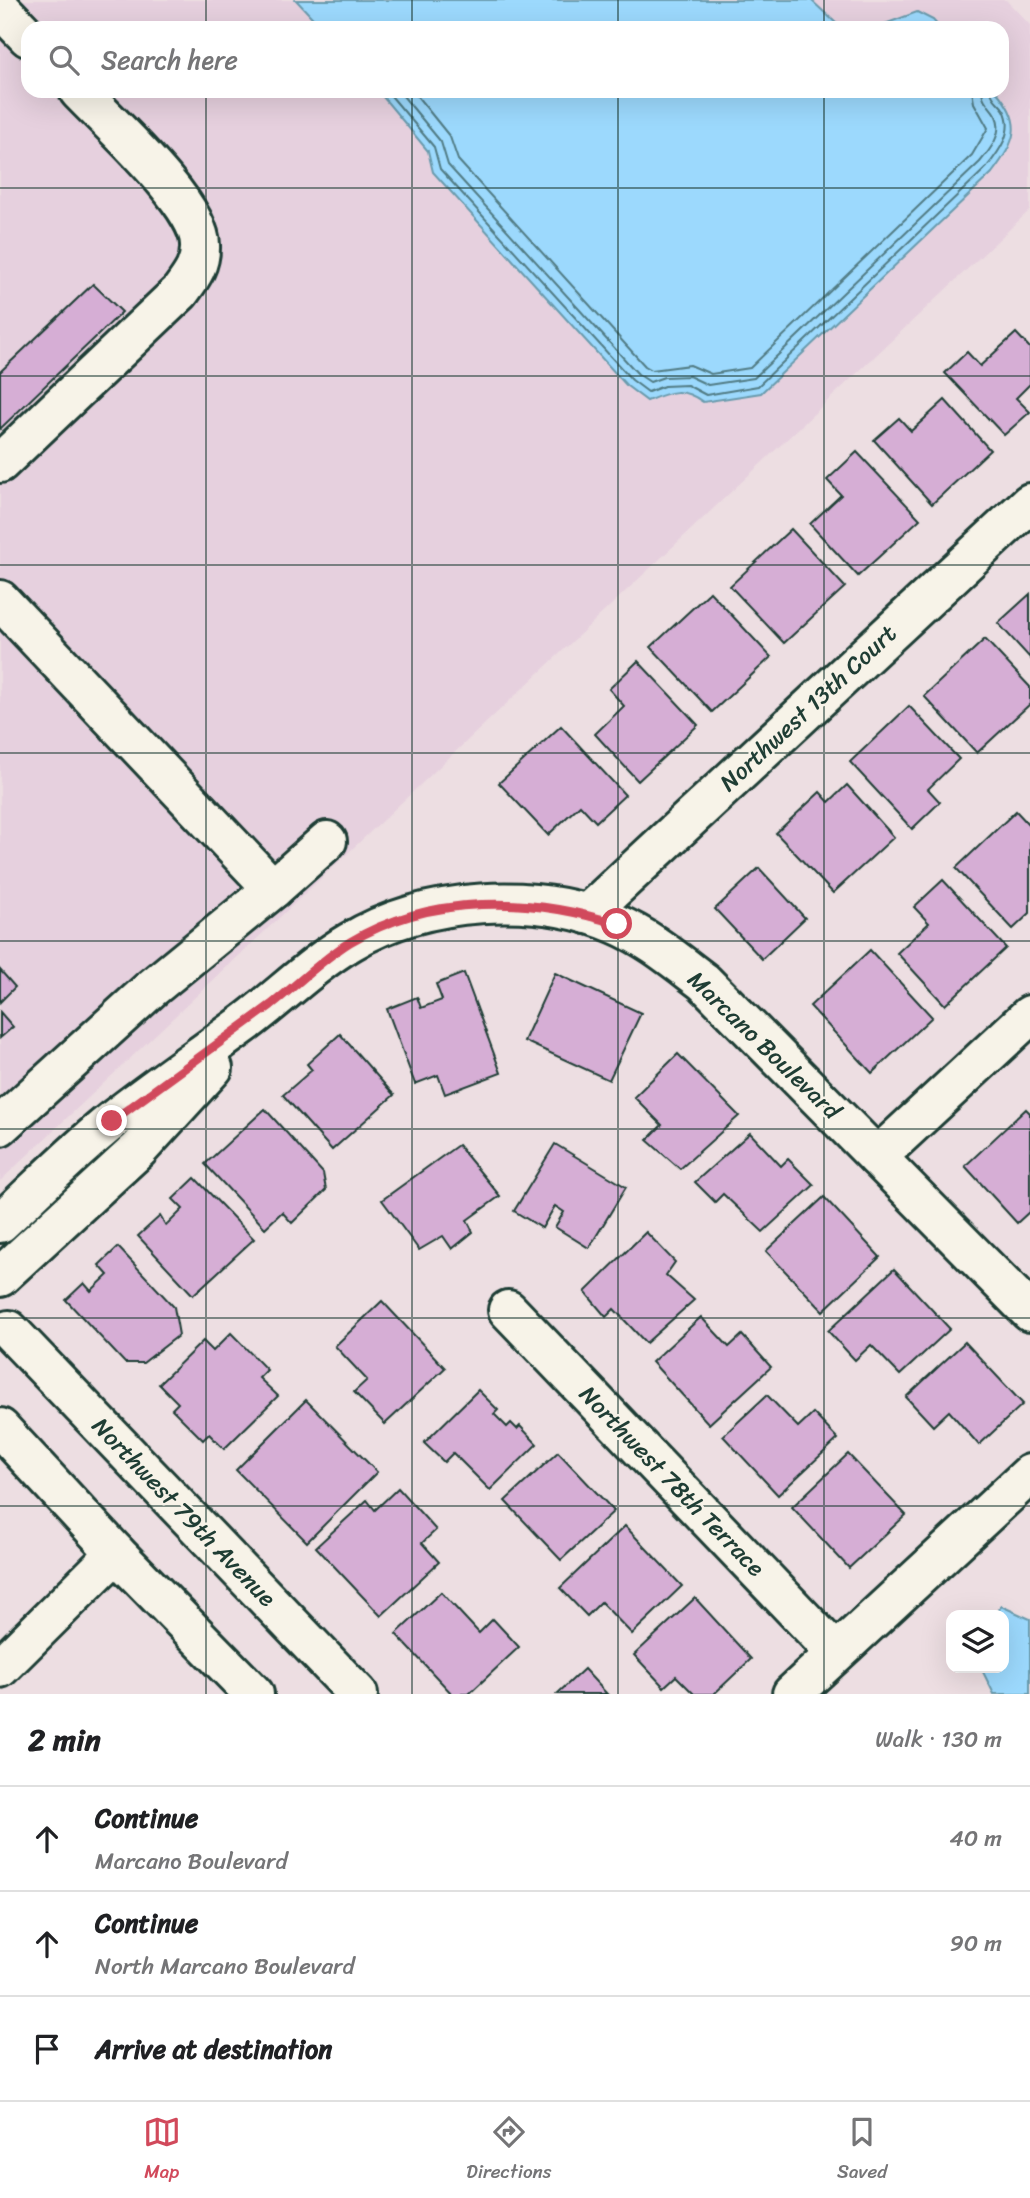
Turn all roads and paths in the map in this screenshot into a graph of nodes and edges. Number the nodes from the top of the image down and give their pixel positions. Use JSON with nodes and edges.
{"nodes":[{"id":1,"x":0,"y":8,"type":"edge"},
{"id":2,"x":21,"y":30,"type":"edge"},
{"id":3,"x":86,"y":98,"type":"edge"},
{"id":4,"x":0,"y":463,"type":"edge"},
{"id":5,"x":1030,"y":503,"type":"edge"},
{"id":6,"x":0,"y":600,"type":"edge"},
{"id":7,"x":327,"y":841,"type":"dead end"},
{"id":8,"x":272,"y":889,"type":"junction"},
{"id":9,"x":587,"y":914,"type":"junction"},
{"id":10,"x":274,"y":1002,"type":"junction"},
{"id":11,"x":1030,"y":1015,"type":"edge"},
{"id":12,"x":0,"y":1126,"type":"edge"},
{"id":13,"x":877,"y":1157,"type":"junction"},
{"id":14,"x":0,"y":1223,"type":"edge"},
{"id":15,"x":0,"y":1277,"type":"edge"},
{"id":16,"x":508,"y":1310,"type":"dead end"},
{"id":17,"x":1030,"y":1312,"type":"edge"},
{"id":18,"x":9,"y":1330,"type":"dead end"},
{"id":19,"x":0,"y":1428,"type":"edge"},
{"id":20,"x":1030,"y":1474,"type":"edge"},
{"id":21,"x":116,"y":1553,"type":"junction"},
{"id":22,"x":835,"y":1652,"type":"junction"},
{"id":23,"x":0,"y":1668,"type":"edge"},
{"id":24,"x":254,"y":1694,"type":"edge"},
{"id":25,"x":358,"y":1694,"type":"edge"},
{"id":26,"x":792,"y":1694,"type":"edge"}],
"edges":[{"from":1,"to":2,"type":"street"},
{"from":3,"to":4,"type":"street"},
{"from":5,"to":9,"type":"street","name":"Northwest 13th Court"},
{"from":6,"to":8,"type":"street"},
{"from":7,"to":8,"type":"street"},
{"from":8,"to":12,"type":"street"},
{"from":9,"to":10,"type":"street","name":"Marcano Boulevard"},
{"from":9,"to":13,"type":"street","name":"Marcano Boulevard"},
{"from":10,"to":14,"type":"street"},
{"from":10,"to":15,"type":"street"},
{"from":11,"to":13,"type":"street"},
{"from":13,"to":17,"type":"street","name":"Marcano Boulevard"},
{"from":16,"to":22,"type":"street","name":"Northwest 78th Terrace"},
{"from":18,"to":25,"type":"street","name":"Northwest 79th Avenue"},
{"from":19,"to":21,"type":"street"},
{"from":20,"to":22,"type":"street"},
{"from":21,"to":23,"type":"street"},
{"from":21,"to":24,"type":"street"},
{"from":22,"to":26,"type":"street"}]}
